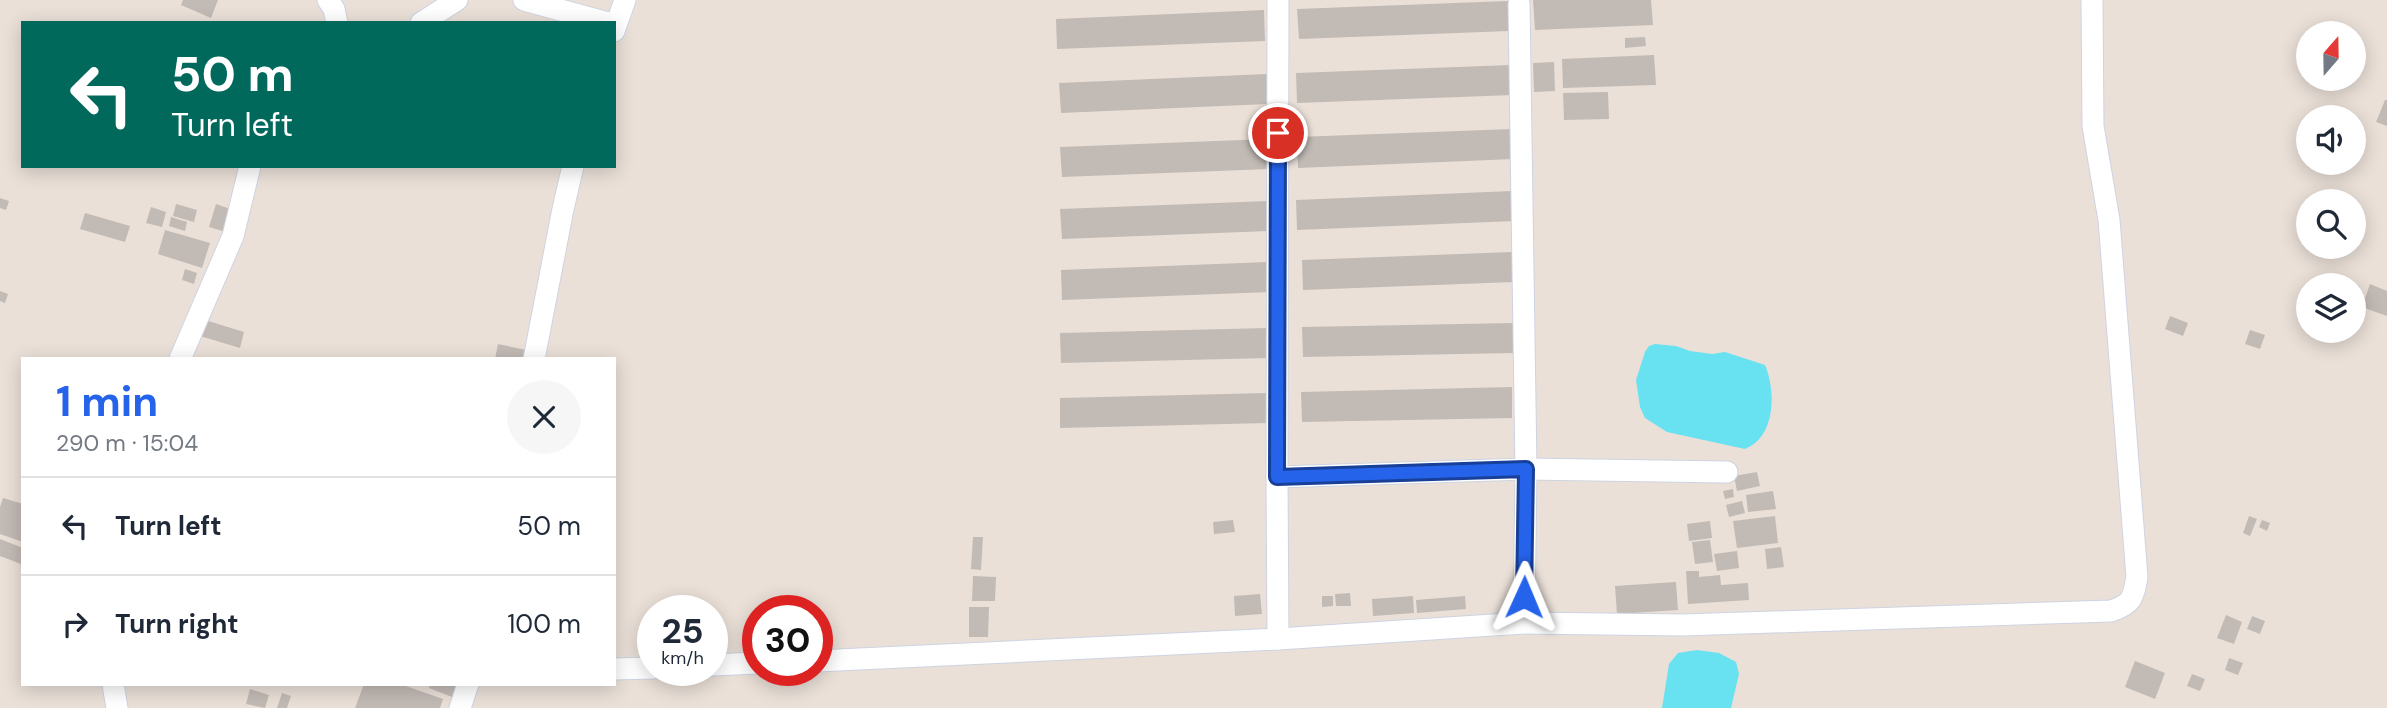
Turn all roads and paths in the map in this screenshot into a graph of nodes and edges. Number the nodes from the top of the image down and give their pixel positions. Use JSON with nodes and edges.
{"nodes":[{"id":1,"x":328,"y":0,"type":"edge"},
{"id":2,"x":457,"y":0,"type":"edge"},
{"id":3,"x":524,"y":0,"type":"edge"},
{"id":4,"x":625,"y":0,"type":"edge"},
{"id":5,"x":1278,"y":0,"type":"edge"},
{"id":6,"x":2092,"y":0,"type":"edge"},
{"id":7,"x":1519,"y":4,"type":"dead end"},
{"id":8,"x":337,"y":21,"type":"edge"},
{"id":9,"x":424,"y":21,"type":"edge"},
{"id":10,"x":596,"y":21,"type":"edge"},
{"id":11,"x":615,"y":21,"type":"edge"},
{"id":12,"x":250,"y":168,"type":"edge"},
{"id":13,"x":573,"y":168,"type":"edge"},
{"id":14,"x":181,"y":357,"type":"edge"},
{"id":15,"x":534,"y":357,"type":"edge"},
{"id":16,"x":1526,"y":469,"type":"junction"},
{"id":17,"x":1727,"y":472,"type":"dead end"},
{"id":18,"x":1277,"y":477,"type":"junction"},
{"id":19,"x":1524,"y":623,"type":"junction"},
{"id":20,"x":1279,"y":639,"type":"junction"},
{"id":21,"x":833,"y":660,"type":"edge"},
{"id":22,"x":637,"y":668,"type":"edge"},
{"id":23,"x":616,"y":669,"type":"edge"},
{"id":24,"x":113,"y":686,"type":"edge"},
{"id":25,"x":467,"y":686,"type":"edge"},
{"id":26,"x":117,"y":708,"type":"edge"},
{"id":27,"x":460,"y":708,"type":"edge"}],
"edges":[{"from":1,"to":8,"type":"street"},
{"from":2,"to":9,"type":"street"},
{"from":3,"to":10,"type":"street"},
{"from":4,"to":11,"type":"street"},
{"from":5,"to":18,"type":"street"},
{"from":6,"to":19,"type":"street"},
{"from":7,"to":16,"type":"street"},
{"from":12,"to":14,"type":"street"},
{"from":13,"to":15,"type":"street"},
{"from":16,"to":17,"type":"street"},
{"from":16,"to":18,"type":"street"},
{"from":16,"to":19,"type":"street"},
{"from":18,"to":20,"type":"street"},
{"from":19,"to":20,"type":"street"},
{"from":20,"to":21,"type":"street"},
{"from":22,"to":23,"type":"street"},
{"from":24,"to":26,"type":"street"},
{"from":25,"to":27,"type":"street"}]}
